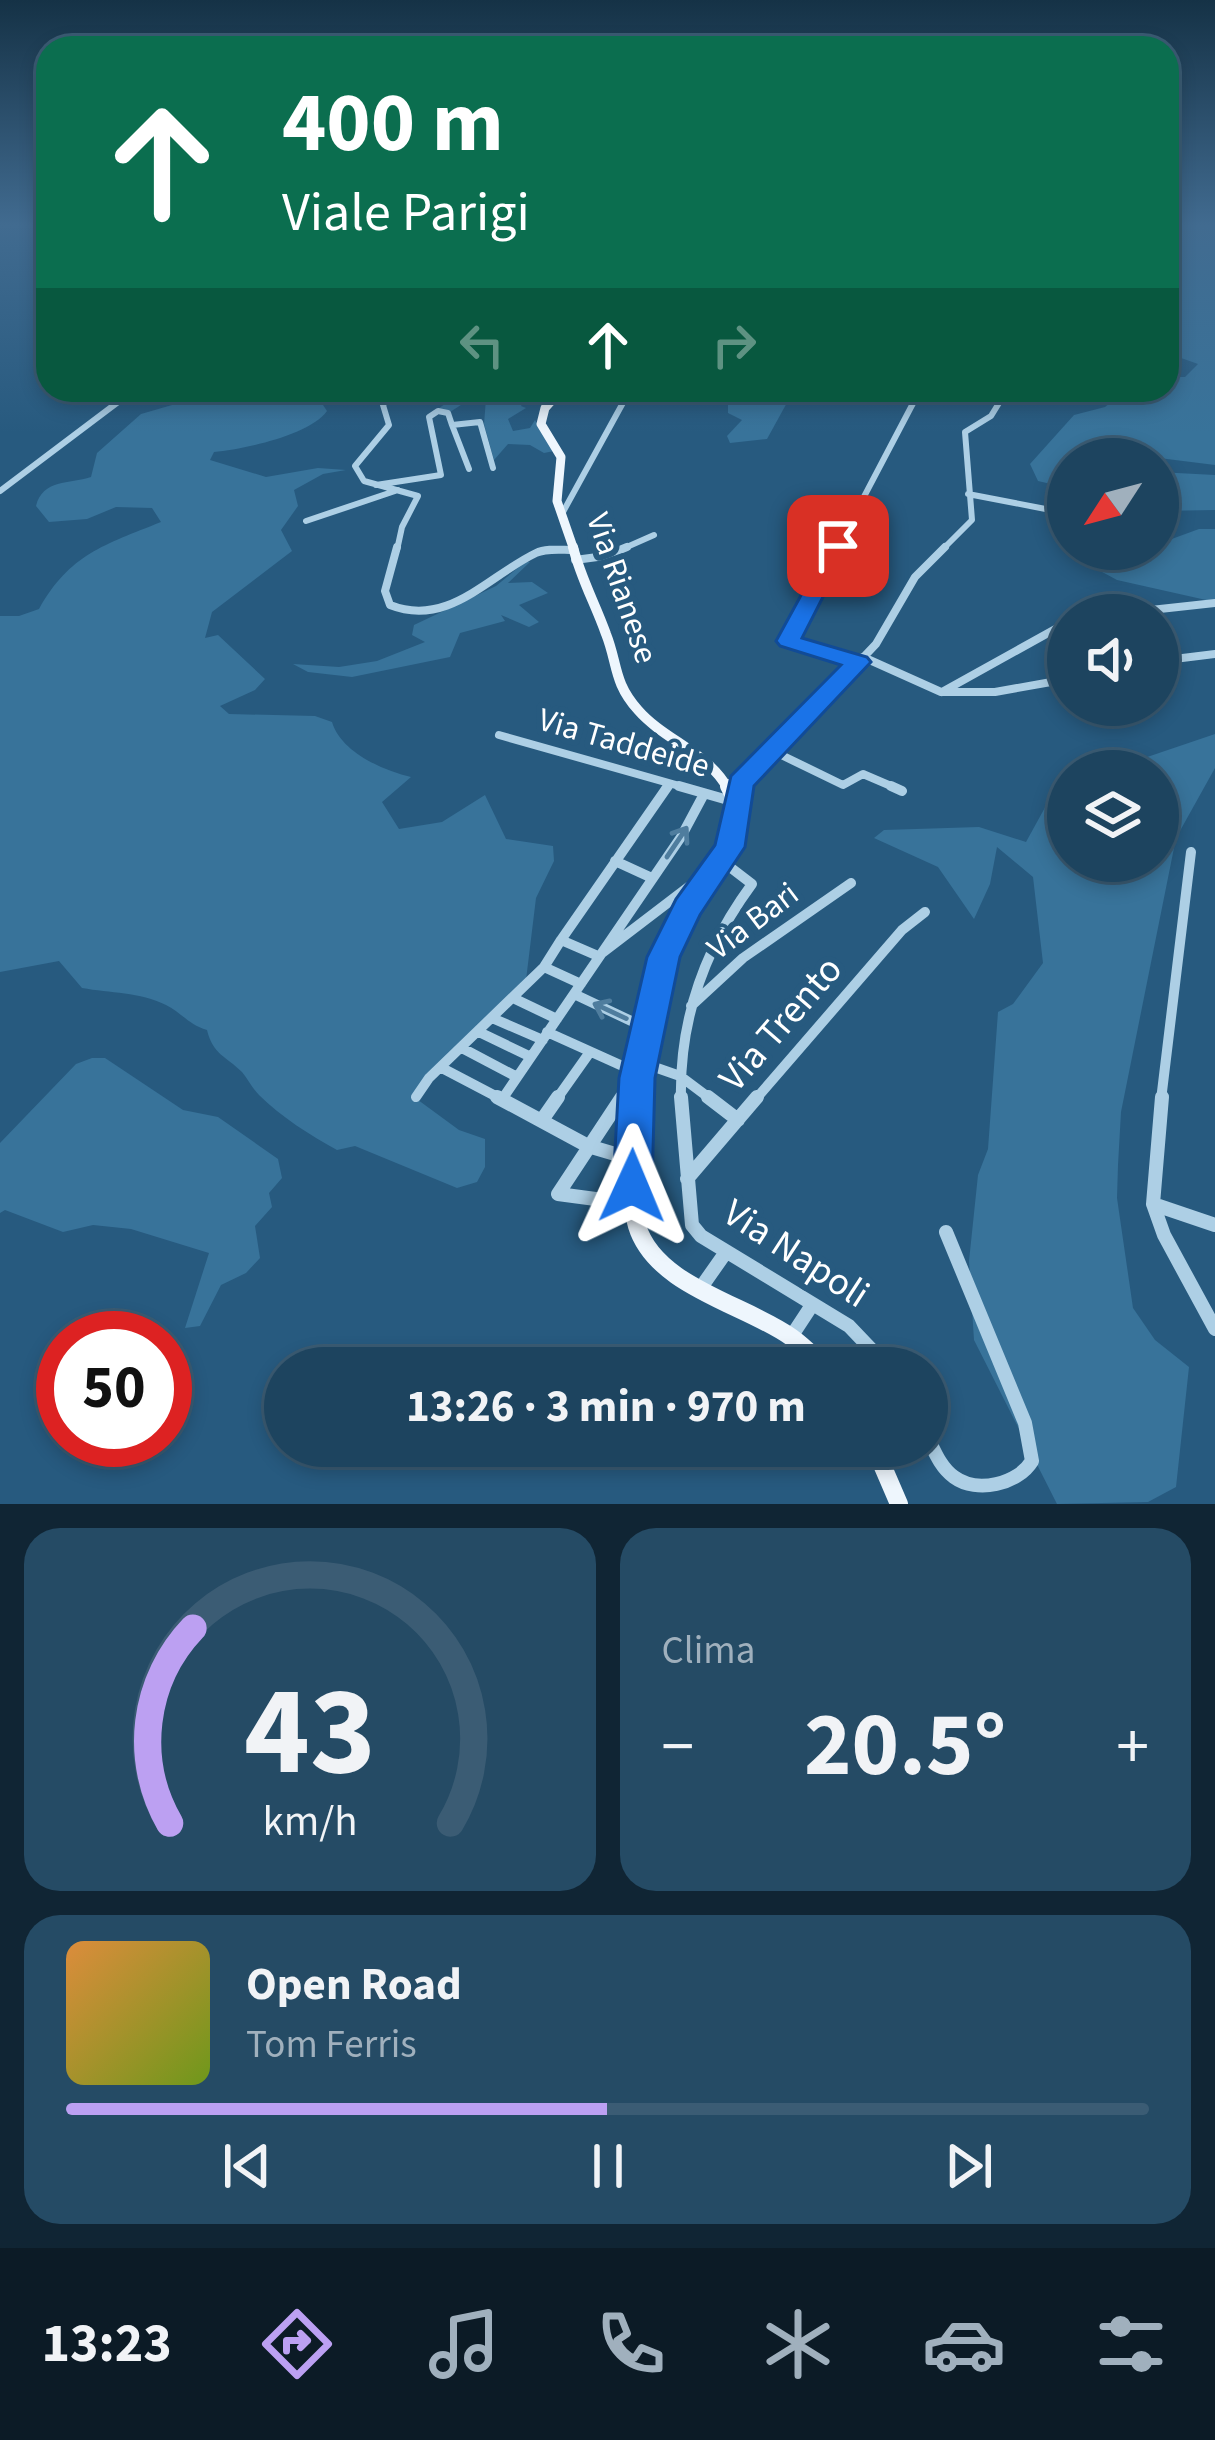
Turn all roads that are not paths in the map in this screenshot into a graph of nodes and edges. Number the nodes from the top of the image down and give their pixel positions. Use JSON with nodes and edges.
{"nodes":[{"id":1,"x":118,"y":402,"type":"edge"},
{"id":2,"x":386,"y":402,"type":"edge"},
{"id":3,"x":551,"y":402,"type":"edge"},
{"id":4,"x":621,"y":402,"type":"edge"},
{"id":5,"x":914,"y":402,"type":"edge"},
{"id":6,"x":1000,"y":402,"type":"edge"},
{"id":7,"x":452,"y":425,"type":"junction"},
{"id":8,"x":493,"y":468,"type":"dead end"},
{"id":9,"x":469,"y":469,"type":"dead end"},
{"id":10,"x":376,"y":485,"type":"junction"},
{"id":11,"x":401,"y":489,"type":"junction"},
{"id":12,"x":0,"y":491,"type":"edge"},
{"id":13,"x":968,"y":494,"type":"junction"},
{"id":14,"x":1047,"y":509,"type":"edge"},
{"id":15,"x":563,"y":512,"type":"junction"},
{"id":16,"x":306,"y":521,"type":"dead end"},
{"id":17,"x":654,"y":535,"type":"dead end"},
{"id":18,"x":574,"y":555,"type":"junction"},
{"id":19,"x":608,"y":555,"type":"junction"},
{"id":20,"x":633,"y":555,"type":"dead end"},
{"id":21,"x":1215,"y":603,"type":"edge"},
{"id":22,"x":1179,"y":607,"type":"edge"},
{"id":23,"x":1047,"y":634,"type":"edge"},
{"id":24,"x":1215,"y":654,"type":"edge"},
{"id":25,"x":1179,"y":658,"type":"edge"},
{"id":26,"x":861,"y":660,"type":"junction"},
{"id":27,"x":1047,"y":683,"type":"edge"},
{"id":28,"x":941,"y":692,"type":"junction"},
{"id":29,"x":499,"y":735,"type":"dead end"},
{"id":30,"x":771,"y":749,"type":"junction"},
{"id":31,"x":669,"y":784,"type":"junction"},
{"id":32,"x":902,"y":791,"type":"dead end"},
{"id":33,"x":704,"y":794,"type":"junction"},
{"id":34,"x":735,"y":802,"type":"junction"},
{"id":35,"x":1191,"y":853,"type":"dead end"},
{"id":36,"x":615,"y":861,"type":"junction"},
{"id":37,"x":721,"y":862,"type":"junction"},
{"id":38,"x":652,"y":878,"type":"junction"},
{"id":39,"x":851,"y":883,"type":"dead end"},
{"id":40,"x":926,"y":912,"type":"dead end"},
{"id":41,"x":561,"y":940,"type":"junction"},
{"id":42,"x":598,"y":956,"type":"junction"},
{"id":43,"x":544,"y":967,"type":"junction"},
{"id":44,"x":577,"y":989,"type":"junction"},
{"id":45,"x":513,"y":998,"type":"junction"},
{"id":46,"x":691,"y":1006,"type":"junction"},
{"id":47,"x":492,"y":1018,"type":"junction"},
{"id":48,"x":557,"y":1018,"type":"junction"},
{"id":49,"x":646,"y":1028,"type":"junction"},
{"id":50,"x":479,"y":1032,"type":"junction"},
{"id":51,"x":545,"y":1036,"type":"junction"},
{"id":52,"x":462,"y":1048,"type":"junction"},
{"id":53,"x":590,"y":1052,"type":"junction"},
{"id":54,"x":531,"y":1057,"type":"junction"},
{"id":55,"x":442,"y":1068,"type":"junction"},
{"id":56,"x":639,"y":1068,"type":"junction"},
{"id":57,"x":680,"y":1076,"type":"junction"},
{"id":58,"x":517,"y":1077,"type":"junction"},
{"id":59,"x":416,"y":1097,"type":"dead end"},
{"id":60,"x":503,"y":1098,"type":"junction"},
{"id":61,"x":542,"y":1120,"type":"junction"},
{"id":62,"x":738,"y":1120,"type":"junction"},
{"id":63,"x":588,"y":1145,"type":"junction"},
{"id":64,"x":632,"y":1159,"type":"junction"},
{"id":65,"x":687,"y":1179,"type":"junction"},
{"id":66,"x":633,"y":1204,"type":"junction"},
{"id":67,"x":1153,"y":1204,"type":"junction"},
{"id":68,"x":1215,"y":1225,"type":"edge"},
{"id":69,"x":946,"y":1232,"type":"dead end"},
{"id":70,"x":726,"y":1252,"type":"junction"},
{"id":71,"x":700,"y":1289,"type":"junction"},
{"id":72,"x":812,"y":1305,"type":"junction"},
{"id":73,"x":1215,"y":1329,"type":"edge"},
{"id":74,"x":791,"y":1337,"type":"junction"},
{"id":75,"x":802,"y":1347,"type":"edge"},
{"id":76,"x":871,"y":1347,"type":"edge"},
{"id":77,"x":883,"y":1467,"type":"edge"},
{"id":78,"x":945,"y":1467,"type":"edge"},
{"id":79,"x":899,"y":1504,"type":"edge"}],
"edges":[{"from":1,"to":12,"type":"street"},
{"from":2,"to":10,"type":"street"},
{"from":3,"to":15,"type":"main road","name":"Via Rianese"},
{"from":4,"to":15,"type":"street"},
{"from":5,"to":26,"type":"street"},
{"from":6,"to":13,"type":"street"},
{"from":7,"to":8,"type":"street"},
{"from":7,"to":9,"type":"street"},
{"from":7,"to":10,"type":"street"},
{"from":10,"to":11,"type":"street"},
{"from":11,"to":16,"type":"street"},
{"from":11,"to":18,"type":"street"},
{"from":13,"to":14,"type":"street"},
{"from":13,"to":26,"type":"street"},
{"from":15,"to":18,"type":"main road","name":"Via Rianese"},
{"from":17,"to":19,"type":"street"},
{"from":18,"to":19,"type":"street"},
{"from":18,"to":34,"type":"main road","name":"Via Rianese"},
{"from":19,"to":20,"type":"street"},
{"from":21,"to":22,"type":"street"},
{"from":23,"to":28,"type":"street"},
{"from":24,"to":25,"type":"street"},
{"from":26,"to":28,"type":"street"},
{"from":26,"to":30,"type":"street"},
{"from":27,"to":28,"type":"street"},
{"from":29,"to":31,"type":"street","name":"Via Taddeide"},
{"from":30,"to":32,"type":"street"},
{"from":30,"to":34,"type":"street"},
{"from":31,"to":33,"type":"street","name":"Via Taddeide"},
{"from":31,"to":36,"type":"street"},
{"from":33,"to":34,"type":"street","name":"Via Taddeide"},
{"from":38,"to":33,"type":"street","one_way":true},
{"from":34,"to":37,"type":"main road"},
{"from":35,"to":67,"type":"street"},
{"from":36,"to":38,"type":"street"},
{"from":36,"to":41,"type":"street"},
{"from":37,"to":42,"type":"street"},
{"from":37,"to":46,"type":"street","name":"Via Napoli"},
{"from":37,"to":49,"type":"main road"},
{"from":38,"to":42,"type":"street"},
{"from":39,"to":46,"type":"street","name":"Via Bari"},
{"from":40,"to":62,"type":"street","name":"Via Trento"},
{"from":41,"to":42,"type":"street"},
{"from":41,"to":43,"type":"street"},
{"from":42,"to":44,"type":"street"},
{"from":43,"to":44,"type":"street"},
{"from":43,"to":45,"type":"street"},
{"from":44,"to":48,"type":"street"},
{"from":49,"to":44,"type":"street","one_way":true},
{"from":45,"to":47,"type":"street"},
{"from":45,"to":48,"type":"street"},
{"from":46,"to":57,"type":"street","name":"Via Napoli"},
{"from":47,"to":50,"type":"street"},
{"from":47,"to":51,"type":"street"},
{"from":48,"to":51,"type":"street"},
{"from":49,"to":56,"type":"main road"},
{"from":50,"to":52,"type":"street"},
{"from":50,"to":54,"type":"street"},
{"from":51,"to":53,"type":"street"},
{"from":51,"to":54,"type":"street"},
{"from":52,"to":55,"type":"street"},
{"from":52,"to":58,"type":"street"},
{"from":53,"to":56,"type":"street"},
{"from":53,"to":61,"type":"street"},
{"from":54,"to":58,"type":"street"},
{"from":55,"to":59,"type":"street"},
{"from":55,"to":60,"type":"street"},
{"from":56,"to":57,"type":"street"},
{"from":56,"to":63,"type":"street"},
{"from":56,"to":64,"type":"main road"},
{"from":57,"to":62,"type":"street"},
{"from":57,"to":65,"type":"street","name":"Via Napoli"},
{"from":58,"to":60,"type":"street"},
{"from":60,"to":61,"type":"street"},
{"from":61,"to":63,"type":"street"},
{"from":62,"to":65,"type":"street","name":"Via Trento"},
{"from":63,"to":64,"type":"street"},
{"from":63,"to":66,"type":"street"},
{"from":64,"to":66,"type":"main road"},
{"from":65,"to":70,"type":"street","name":"Via Napoli"},
{"from":66,"to":71,"type":"main road"},
{"from":67,"to":68,"type":"street"},
{"from":67,"to":73,"type":"street"},
{"from":69,"to":78,"type":"street"},
{"from":70,"to":71,"type":"street"},
{"from":70,"to":72,"type":"street","name":"Via Napoli"},
{"from":71,"to":74,"type":"main road"},
{"from":72,"to":74,"type":"street"},
{"from":72,"to":76,"type":"street","name":"Via Napoli"},
{"from":74,"to":75,"type":"main road"},
{"from":77,"to":79,"type":"main road"}]}
